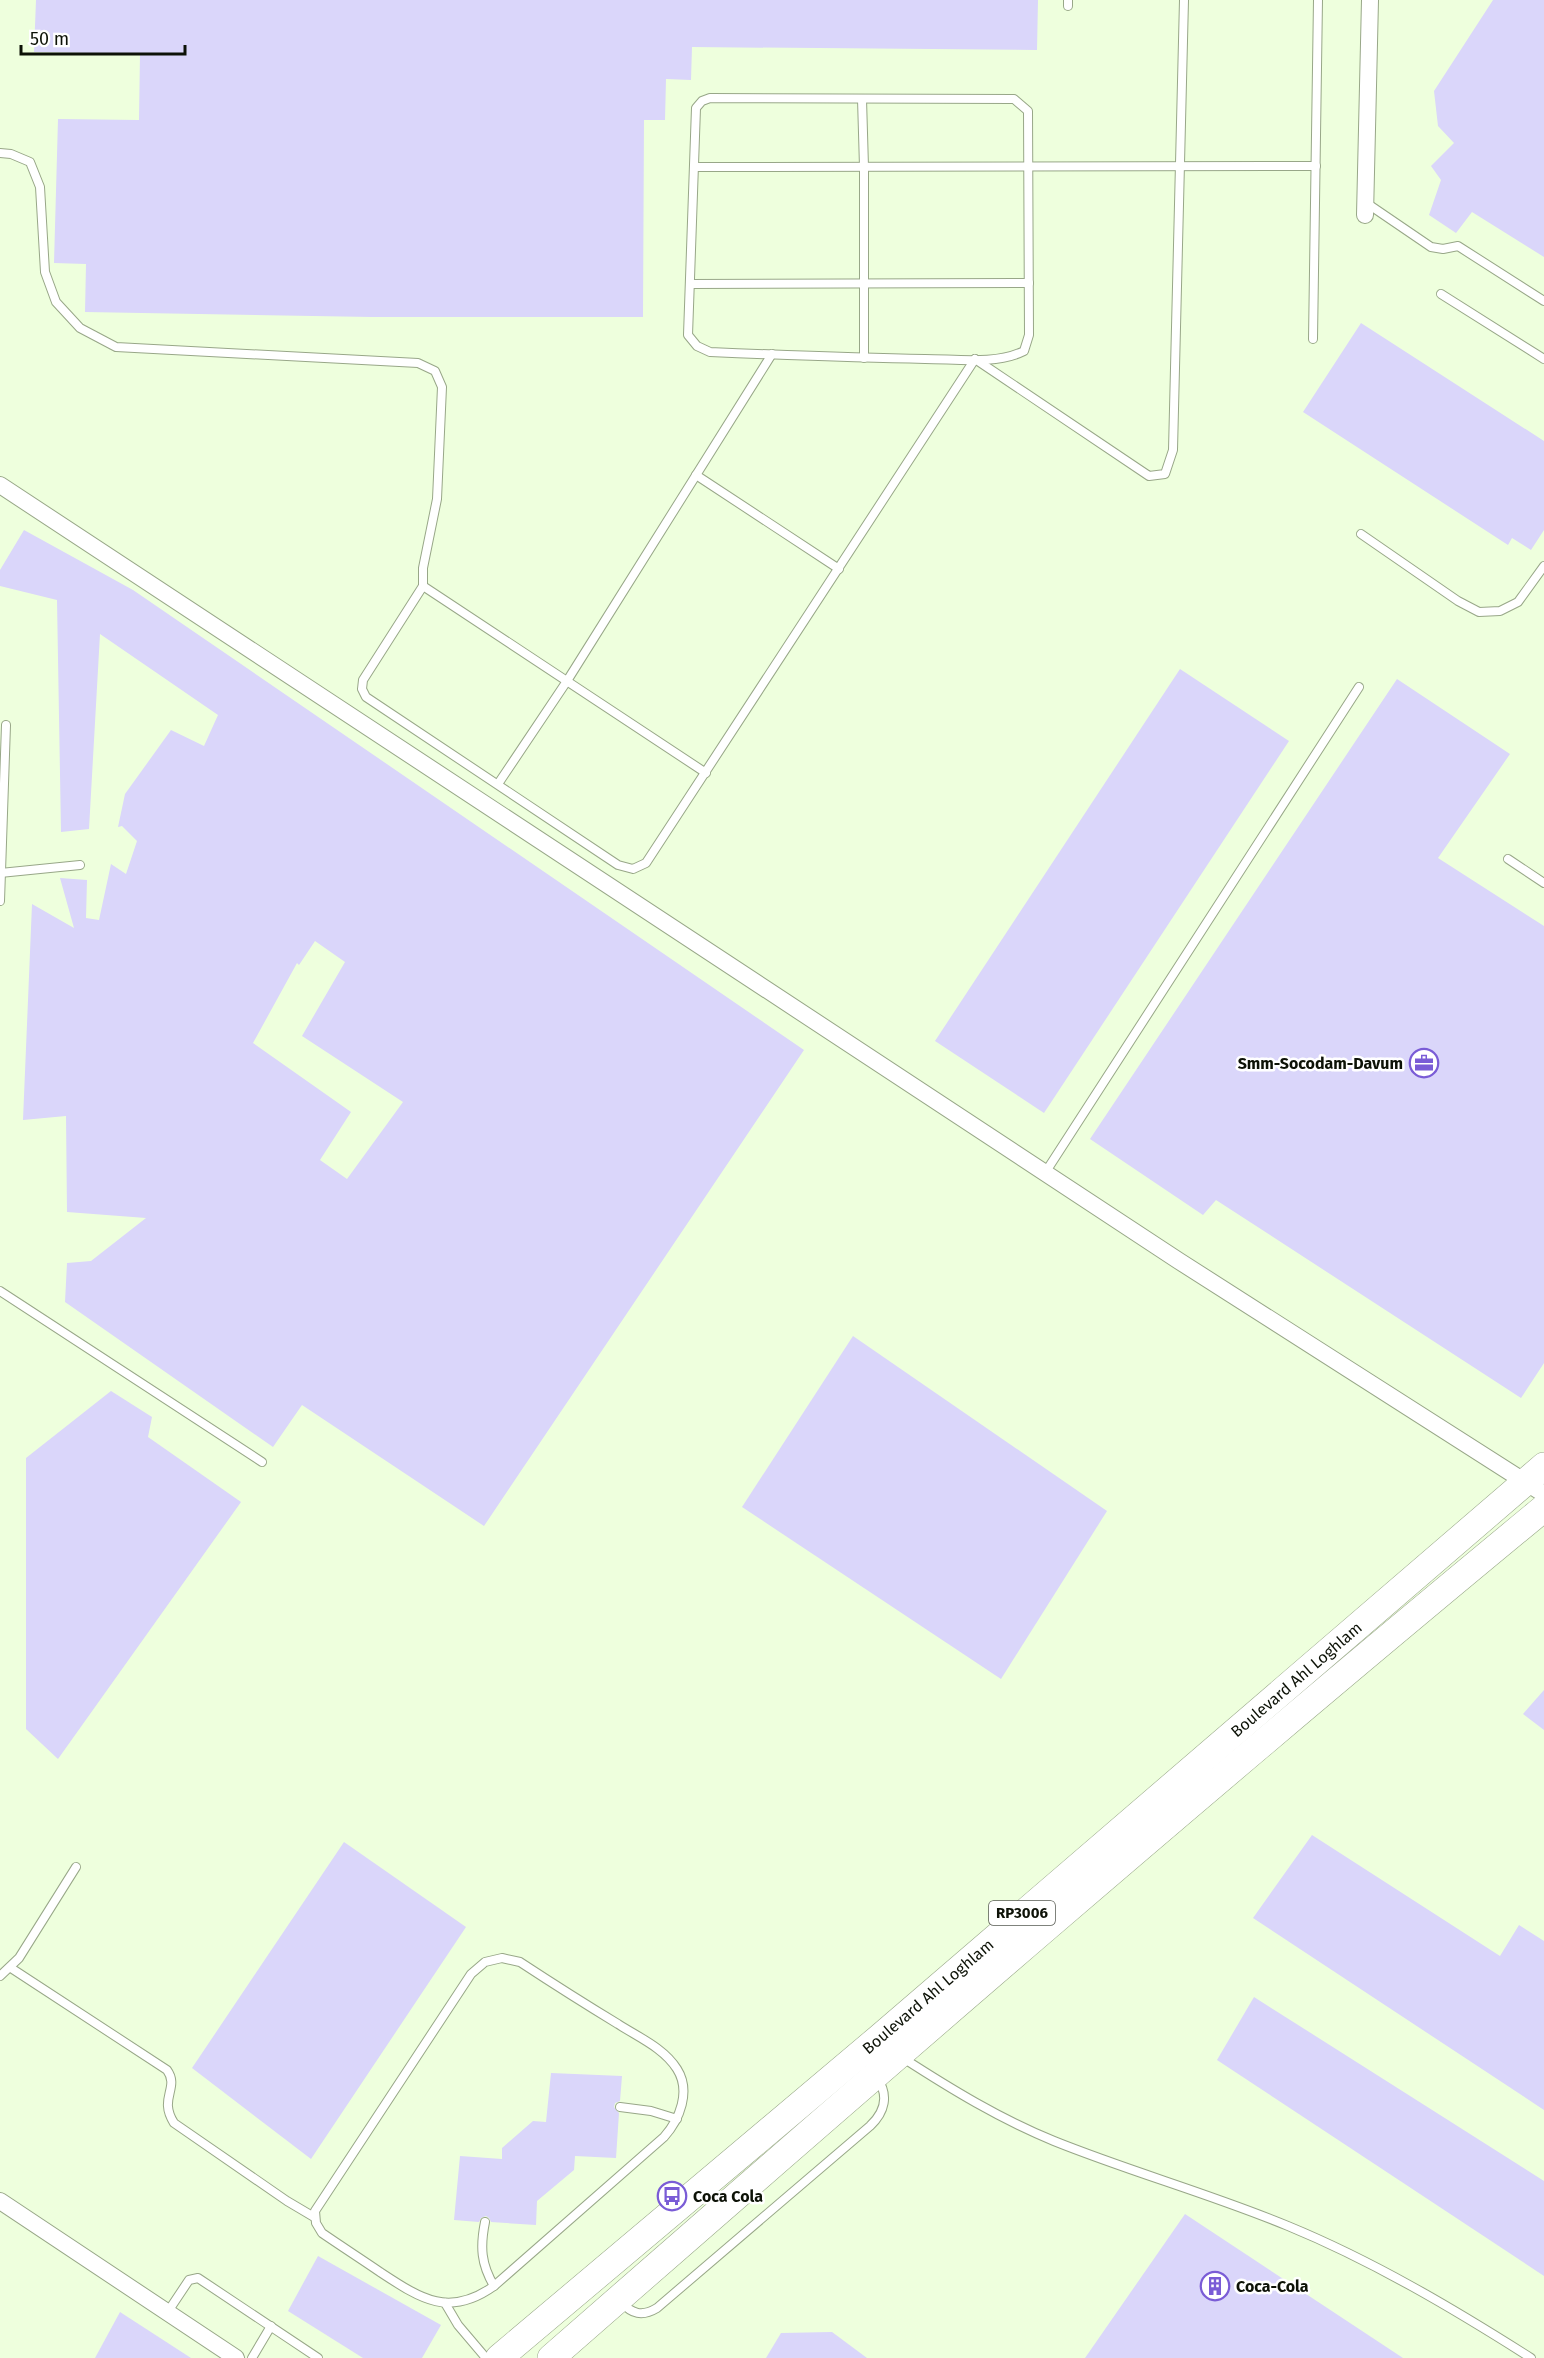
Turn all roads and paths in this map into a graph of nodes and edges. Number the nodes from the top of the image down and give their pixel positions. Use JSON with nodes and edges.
{"nodes":[{"id":1,"x":1184,"y":0,"type":"edge"},
{"id":2,"x":1318,"y":0,"type":"edge"},
{"id":3,"x":1370,"y":0,"type":"edge"},
{"id":4,"x":861,"y":99,"type":"junction"},
{"id":5,"x":0,"y":153,"type":"edge"},
{"id":6,"x":1316,"y":166,"type":"junction"},
{"id":7,"x":695,"y":167,"type":"junction"},
{"id":8,"x":864,"y":167,"type":"junction"},
{"id":9,"x":1030,"y":167,"type":"junction"},
{"id":10,"x":1180,"y":167,"type":"junction"},
{"id":11,"x":1365,"y":209,"type":"joint"},
{"id":12,"x":864,"y":283,"type":"junction"},
{"id":13,"x":1029,"y":283,"type":"junction"},
{"id":14,"x":690,"y":284,"type":"junction"},
{"id":15,"x":1441,"y":294,"type":"dead end"},
{"id":16,"x":1544,"y":301,"type":"edge"},
{"id":17,"x":1313,"y":339,"type":"dead end"},
{"id":18,"x":772,"y":354,"type":"junction"},
{"id":19,"x":864,"y":358,"type":"junction"},
{"id":20,"x":975,"y":360,"type":"junction"},
{"id":21,"x":1544,"y":360,"type":"edge"},
{"id":22,"x":696,"y":475,"type":"junction"},
{"id":23,"x":0,"y":485,"type":"edge"},
{"id":24,"x":1361,"y":534,"type":"dead end"},
{"id":25,"x":1544,"y":566,"type":"edge"},
{"id":26,"x":839,"y":569,"type":"junction"},
{"id":27,"x":423,"y":585,"type":"junction"},
{"id":28,"x":567,"y":681,"type":"junction"},
{"id":29,"x":1359,"y":687,"type":"dead end"},
{"id":30,"x":6,"y":725,"type":"dead end"},
{"id":31,"x":706,"y":773,"type":"junction"},
{"id":32,"x":498,"y":784,"type":"junction"},
{"id":33,"x":1508,"y":859,"type":"dead end"},
{"id":34,"x":80,"y":865,"type":"dead end"},
{"id":35,"x":1,"y":873,"type":"edge"},
{"id":36,"x":1544,"y":883,"type":"edge"},
{"id":37,"x":0,"y":901,"type":"edge"},
{"id":38,"x":1045,"y":1173,"type":"junction"},
{"id":39,"x":0,"y":1291,"type":"edge"},
{"id":40,"x":262,"y":1462,"type":"dead end"},
{"id":41,"x":1538,"y":1481,"type":"edge"},
{"id":42,"x":1544,"y":1508,"type":"edge"},
{"id":43,"x":1379,"y":1608,"type":"junction"},
{"id":44,"x":1397,"y":1629,"type":"junction"},
{"id":45,"x":1122,"y":1827,"type":"junction"},
{"id":46,"x":1139,"y":1850,"type":"junction"},
{"id":47,"x":76,"y":1867,"type":"dead end"},
{"id":48,"x":10,"y":1968,"type":"junction"},
{"id":49,"x":0,"y":1976,"type":"edge"},
{"id":50,"x":879,"y":2038,"type":"junction"},
{"id":51,"x":899,"y":2056,"type":"junction"},
{"id":52,"x":620,"y":2107,"type":"dead end"},
{"id":53,"x":677,"y":2119,"type":"junction"},
{"id":54,"x":0,"y":2201,"type":"edge"},
{"id":55,"x":314,"y":2217,"type":"junction"},
{"id":56,"x":485,"y":2222,"type":"dead end"},
{"id":57,"x":494,"y":2286,"type":"junction"},
{"id":58,"x":445,"y":2303,"type":"junction"},
{"id":59,"x":167,"y":2313,"type":"junction"},
{"id":60,"x":271,"y":2326,"type":"junction"},
{"id":61,"x":573,"y":2347,"type":"edge"},
{"id":62,"x":236,"y":2358,"type":"edge"},
{"id":63,"x":252,"y":2358,"type":"edge"},
{"id":64,"x":318,"y":2358,"type":"edge"},
{"id":65,"x":486,"y":2358,"type":"edge"},
{"id":66,"x":499,"y":2358,"type":"edge"},
{"id":67,"x":551,"y":2358,"type":"edge"},
{"id":68,"x":1531,"y":2358,"type":"edge"}],
"edges":[{"from":1,"to":10,"type":"lane"},
{"from":2,"to":6,"type":"lane"},
{"from":3,"to":11,"type":"street"},
{"from":4,"to":7,"type":"lane"},
{"from":4,"to":8,"type":"lane"},
{"from":4,"to":9,"type":"lane"},
{"from":5,"to":27,"type":"lane"},
{"from":6,"to":10,"type":"lane"},
{"from":6,"to":17,"type":"lane"},
{"from":7,"to":8,"type":"lane"},
{"from":7,"to":14,"type":"lane"},
{"from":8,"to":9,"type":"lane"},
{"from":8,"to":12,"type":"lane"},
{"from":9,"to":10,"type":"lane"},
{"from":9,"to":13,"type":"lane"},
{"from":10,"to":20,"type":"lane"},
{"from":11,"to":16,"type":"lane"},
{"from":12,"to":13,"type":"lane"},
{"from":12,"to":14,"type":"lane"},
{"from":12,"to":19,"type":"lane"},
{"from":13,"to":20,"type":"lane"},
{"from":14,"to":18,"type":"lane"},
{"from":15,"to":21,"type":"lane"},
{"from":18,"to":19,"type":"lane"},
{"from":18,"to":22,"type":"lane"},
{"from":19,"to":20,"type":"lane"},
{"from":20,"to":26,"type":"lane"},
{"from":22,"to":26,"type":"lane"},
{"from":22,"to":28,"type":"lane"},
{"from":23,"to":38,"type":"street"},
{"from":24,"to":25,"type":"lane"},
{"from":26,"to":31,"type":"lane"},
{"from":27,"to":28,"type":"lane"},
{"from":27,"to":32,"type":"lane"},
{"from":28,"to":31,"type":"lane"},
{"from":28,"to":32,"type":"lane"},
{"from":29,"to":38,"type":"lane"},
{"from":30,"to":35,"type":"lane"},
{"from":31,"to":32,"type":"lane"},
{"from":33,"to":36,"type":"lane"},
{"from":34,"to":35,"type":"lane"},
{"from":35,"to":37,"type":"lane"},
{"from":38,"to":41,"type":"street"},
{"from":39,"to":40,"type":"lane"},
{"from":41,"to":43,"type":"main road","name":"Boulevard Ahl Loghlam","number":"RP3006"},
{"from":42,"to":44,"type":"main road","name":"Boulevard Ahl Loghlam","number":"RP3006"},
{"from":43,"to":44,"type":"main road"},
{"from":43,"to":45,"type":"main road","name":"Boulevard Ahl Loghlam","number":"RP3006"},
{"from":44,"to":46,"type":"main road","name":"Boulevard Ahl Loghlam","number":"RP3006"},
{"from":45,"to":46,"type":"main road"},
{"from":45,"to":50,"type":"main road","name":"Boulevard Ahl Loghlam","number":"RP3006"},
{"from":46,"to":51,"type":"main road","name":"Boulevard Ahl Loghlam","number":"RP3006"},
{"from":47,"to":48,"type":"lane"},
{"from":48,"to":49,"type":"lane"},
{"from":48,"to":55,"type":"lane"},
{"from":50,"to":51,"type":"main road"},
{"from":50,"to":66,"type":"main road","name":"Boulevard Ahl Loghlam","number":"RP3006"},
{"from":51,"to":61,"type":"main road","name":"Boulevard Ahl Loghlam","number":"RP3006"},
{"from":51,"to":68,"type":"lane"},
{"from":52,"to":53,"type":"lane"},
{"from":53,"to":55,"type":"lane"},
{"from":53,"to":57,"type":"lane"},
{"from":54,"to":59,"type":"street"},
{"from":55,"to":58,"type":"lane"},
{"from":56,"to":57,"type":"lane"},
{"from":57,"to":58,"type":"lane"},
{"from":58,"to":65,"type":"lane"},
{"from":59,"to":60,"type":"lane"},
{"from":59,"to":62,"type":"street"},
{"from":60,"to":63,"type":"lane"},
{"from":60,"to":64,"type":"lane"},
{"from":61,"to":67,"type":"main road","name":"Boulevard Ahl Loghlam","number":"RP3006"}]}
